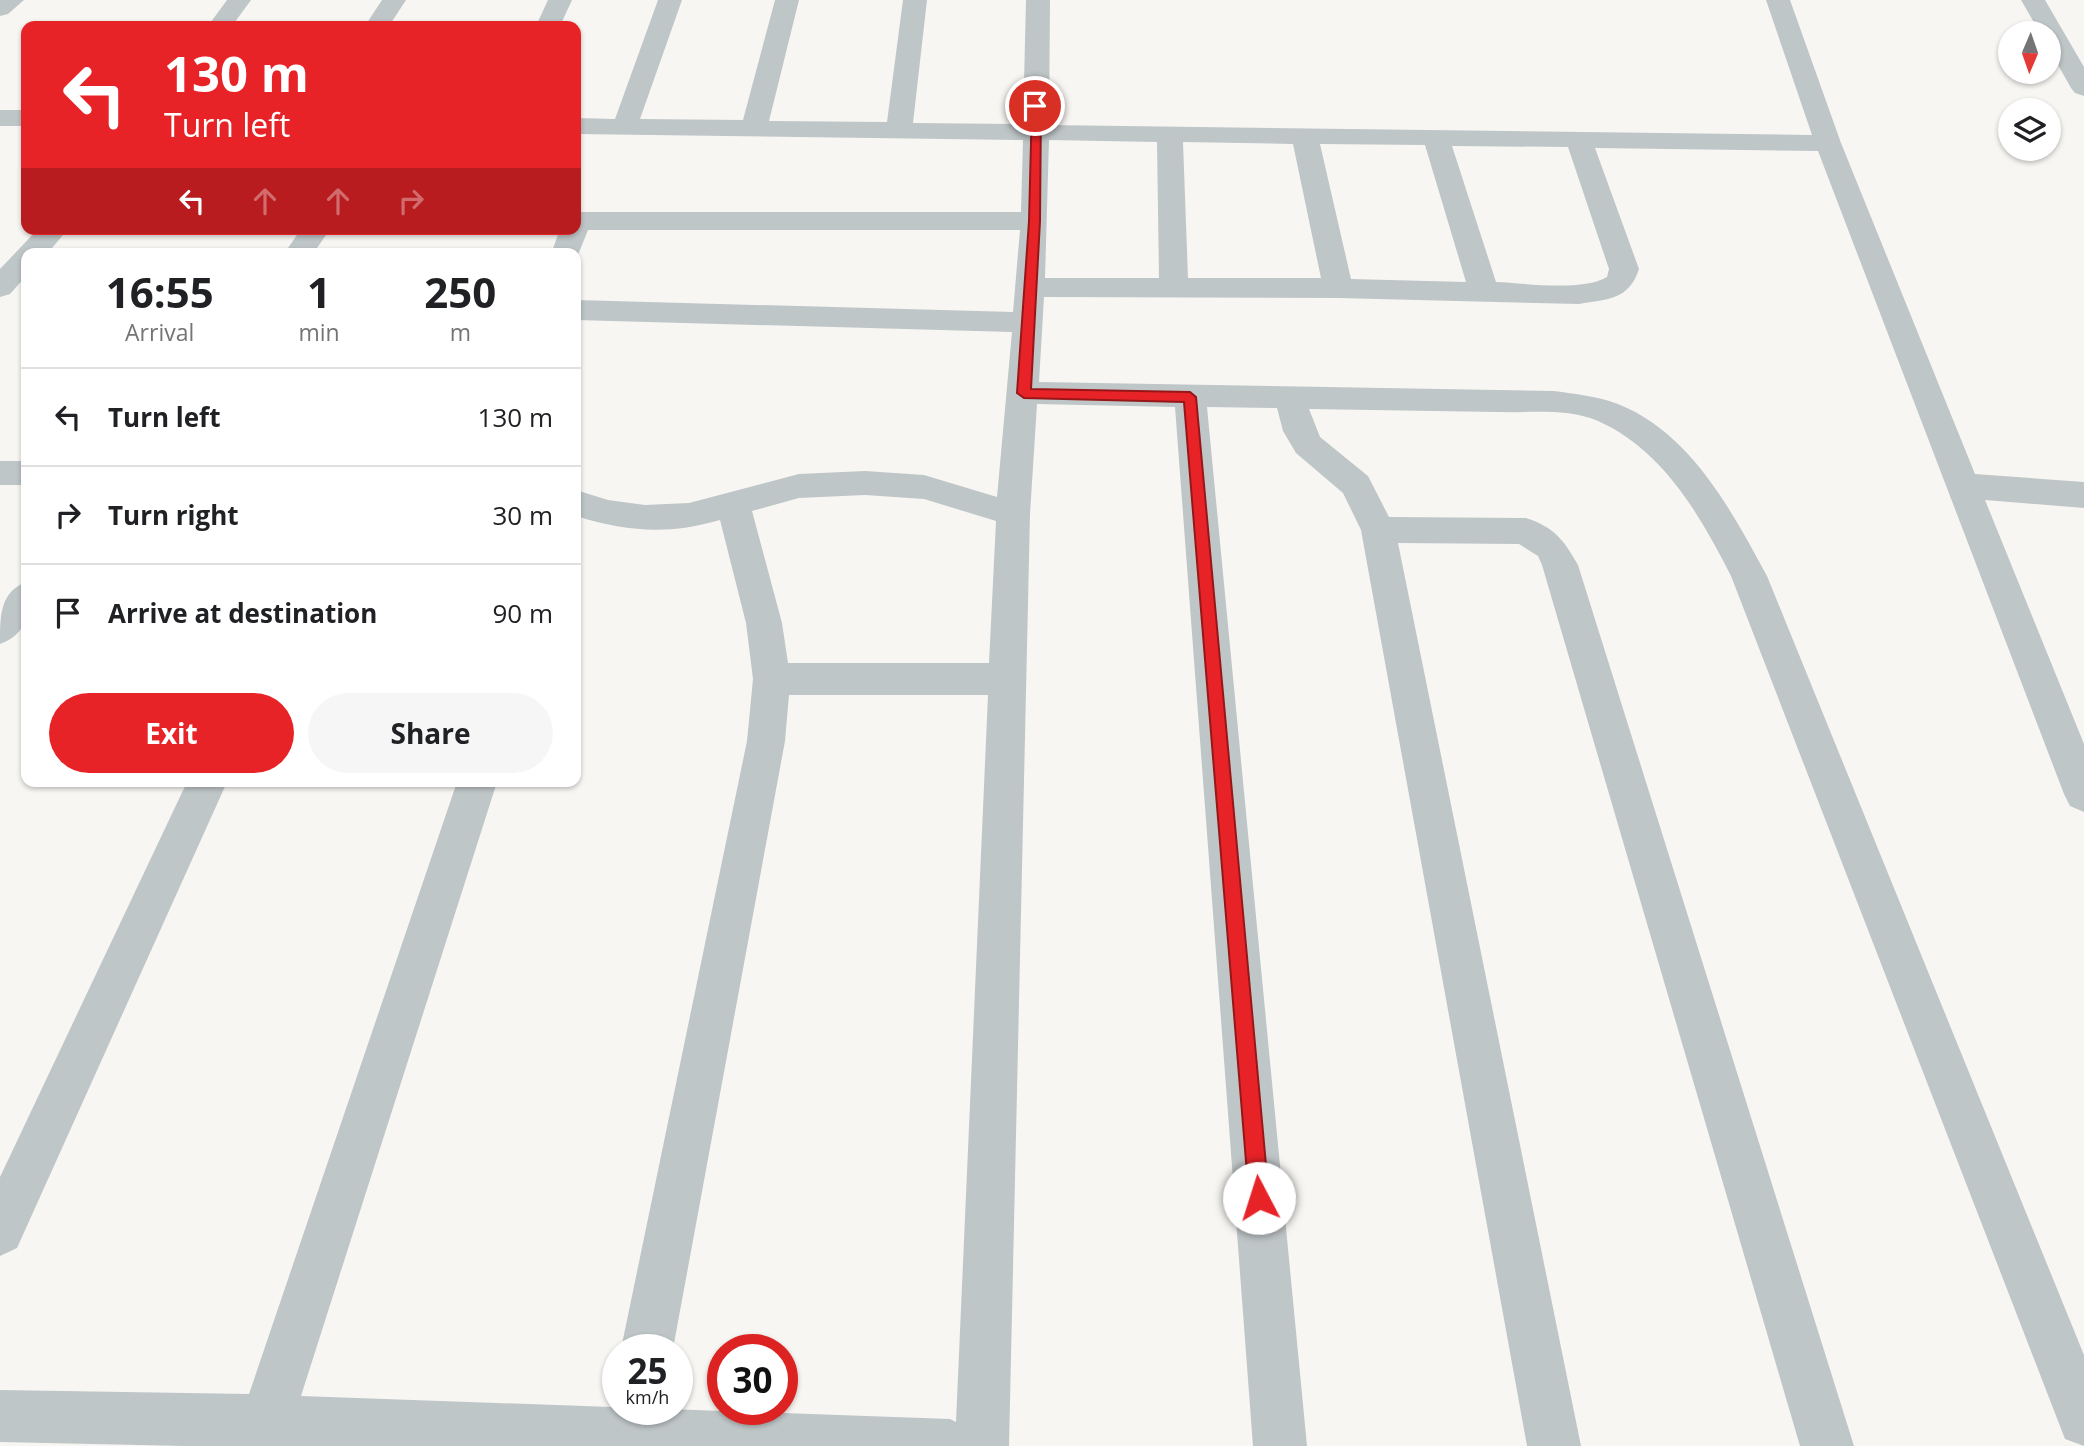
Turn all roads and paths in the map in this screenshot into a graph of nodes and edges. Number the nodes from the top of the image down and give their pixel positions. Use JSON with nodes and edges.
{"nodes":[{"id":1,"x":12,"y":0,"type":"edge"},
{"id":2,"x":239,"y":0,"type":"edge"},
{"id":3,"x":394,"y":0,"type":"edge"},
{"id":4,"x":560,"y":0,"type":"edge"},
{"id":5,"x":670,"y":0,"type":"edge"},
{"id":6,"x":787,"y":0,"type":"edge"},
{"id":7,"x":915,"y":0,"type":"edge"},
{"id":8,"x":1038,"y":0,"type":"edge"},
{"id":9,"x":1778,"y":0,"type":"edge"},
{"id":10,"x":2033,"y":0,"type":"edge"},
{"id":11,"x":0,"y":9,"type":"edge"},
{"id":12,"x":224,"y":21,"type":"edge"},
{"id":13,"x":380,"y":21,"type":"edge"},
{"id":14,"x":550,"y":21,"type":"edge"},
{"id":15,"x":2084,"y":88,"type":"edge"},
{"id":16,"x":0,"y":118,"type":"edge"},
{"id":17,"x":21,"y":118,"type":"edge"},
{"id":18,"x":581,"y":126,"type":"edge"},
{"id":19,"x":625,"y":126,"type":"junction"},
{"id":20,"x":754,"y":128,"type":"junction"},
{"id":21,"x":899,"y":130,"type":"junction"},
{"id":22,"x":1035,"y":132,"type":"junction"},
{"id":23,"x":1170,"y":134,"type":"junction"},
{"id":24,"x":1305,"y":136,"type":"junction"},
{"id":25,"x":1436,"y":138,"type":"junction"},
{"id":26,"x":1578,"y":140,"type":"junction"},
{"id":27,"x":1828,"y":143,"type":"junction"},
{"id":28,"x":1035,"y":221,"type":"junction"},
{"id":29,"x":581,"y":224,"type":"edge"},
{"id":30,"x":48,"y":235,"type":"edge"},
{"id":31,"x":37,"y":248,"type":"edge"},
{"id":32,"x":21,"y":264,"type":"edge"},
{"id":33,"x":0,"y":287,"type":"edge"},
{"id":34,"x":1174,"y":287,"type":"junction"},
{"id":35,"x":1338,"y":288,"type":"junction"},
{"id":36,"x":1484,"y":292,"type":"junction"},
{"id":37,"x":1029,"y":304,"type":"junction"},
{"id":38,"x":581,"y":310,"type":"edge"},
{"id":39,"x":1024,"y":393,"type":"junction"},
{"id":40,"x":1190,"y":397,"type":"junction"},
{"id":41,"x":1290,"y":398,"type":"junction"},
{"id":42,"x":0,"y":473,"type":"edge"},
{"id":43,"x":21,"y":473,"type":"edge"},
{"id":44,"x":1964,"y":486,"type":"junction"},
{"id":45,"x":2084,"y":495,"type":"edge"},
{"id":46,"x":581,"y":505,"type":"edge"},
{"id":47,"x":734,"y":506,"type":"junction"},
{"id":48,"x":1013,"y":514,"type":"junction"},
{"id":49,"x":1378,"y":530,"type":"junction"},
{"id":50,"x":21,"y":602,"type":"edge"},
{"id":51,"x":0,"y":629,"type":"edge"},
{"id":52,"x":772,"y":679,"type":"junction"},
{"id":53,"x":1007,"y":679,"type":"junction"},
{"id":54,"x":205,"y":787,"type":"edge"},
{"id":55,"x":475,"y":787,"type":"edge"},
{"id":56,"x":2084,"y":794,"type":"edge"},
{"id":57,"x":0,"y":1231,"type":"edge"},
{"id":58,"x":650,"y":1334,"type":"edge"},
{"id":59,"x":0,"y":1416,"type":"edge"},
{"id":60,"x":2084,"y":1420,"type":"edge"},
{"id":61,"x":266,"y":1422,"type":"junction"},
{"id":62,"x":602,"y":1424,"type":"edge"},
{"id":63,"x":662,"y":1425,"type":"edge"},
{"id":64,"x":78,"y":1431,"type":"edge"},
{"id":65,"x":437,"y":1437,"type":"edge"},
{"id":66,"x":794,"y":1443,"type":"edge"},
{"id":67,"x":950,"y":1446,"type":"edge"},
{"id":68,"x":982,"y":1446,"type":"edge"},
{"id":69,"x":1280,"y":1446,"type":"edge"},
{"id":70,"x":1554,"y":1446,"type":"edge"},
{"id":71,"x":1827,"y":1446,"type":"edge"}],
"edges":[{"from":1,"to":11,"type":"street"},
{"from":2,"to":12,"type":"street"},
{"from":3,"to":13,"type":"street"},
{"from":4,"to":14,"type":"street"},
{"from":5,"to":19,"type":"street"},
{"from":6,"to":20,"type":"street"},
{"from":7,"to":21,"type":"street"},
{"from":8,"to":22,"type":"street"},
{"from":9,"to":27,"type":"street"},
{"from":10,"to":15,"type":"street"},
{"from":16,"to":17,"type":"street"},
{"from":18,"to":19,"type":"street"},
{"from":19,"to":20,"type":"street"},
{"from":20,"to":21,"type":"street"},
{"from":21,"to":22,"type":"street"},
{"from":22,"to":23,"type":"street"},
{"from":22,"to":28,"type":"street"},
{"from":23,"to":24,"type":"street"},
{"from":23,"to":34,"type":"street"},
{"from":24,"to":25,"type":"street"},
{"from":24,"to":35,"type":"street"},
{"from":25,"to":26,"type":"street"},
{"from":25,"to":36,"type":"street"},
{"from":26,"to":27,"type":"street"},
{"from":26,"to":36,"type":"street"},
{"from":27,"to":44,"type":"street"},
{"from":28,"to":29,"type":"street"},
{"from":28,"to":37,"type":"street"},
{"from":30,"to":31,"type":"street"},
{"from":32,"to":33,"type":"street"},
{"from":34,"to":35,"type":"street"},
{"from":34,"to":37,"type":"street"},
{"from":35,"to":36,"type":"street"},
{"from":37,"to":38,"type":"street"},
{"from":37,"to":39,"type":"street"},
{"from":39,"to":40,"type":"street"},
{"from":39,"to":48,"type":"street"},
{"from":40,"to":41,"type":"street"},
{"from":40,"to":69,"type":"street"},
{"from":41,"to":49,"type":"street"},
{"from":41,"to":60,"type":"street"},
{"from":42,"to":43,"type":"street"},
{"from":44,"to":45,"type":"street"},
{"from":44,"to":56,"type":"street"},
{"from":46,"to":47,"type":"street"},
{"from":47,"to":48,"type":"street"},
{"from":47,"to":52,"type":"street"},
{"from":48,"to":53,"type":"street"},
{"from":49,"to":70,"type":"street"},
{"from":49,"to":71,"type":"street"},
{"from":50,"to":51,"type":"street"},
{"from":52,"to":53,"type":"street"},
{"from":52,"to":58,"type":"street"},
{"from":53,"to":68,"type":"street"},
{"from":54,"to":57,"type":"street"},
{"from":55,"to":61,"type":"street"},
{"from":59,"to":64,"type":"street"},
{"from":61,"to":64,"type":"street"},
{"from":61,"to":65,"type":"street"},
{"from":62,"to":65,"type":"street"},
{"from":63,"to":66,"type":"street"},
{"from":66,"to":67,"type":"street"}]}
